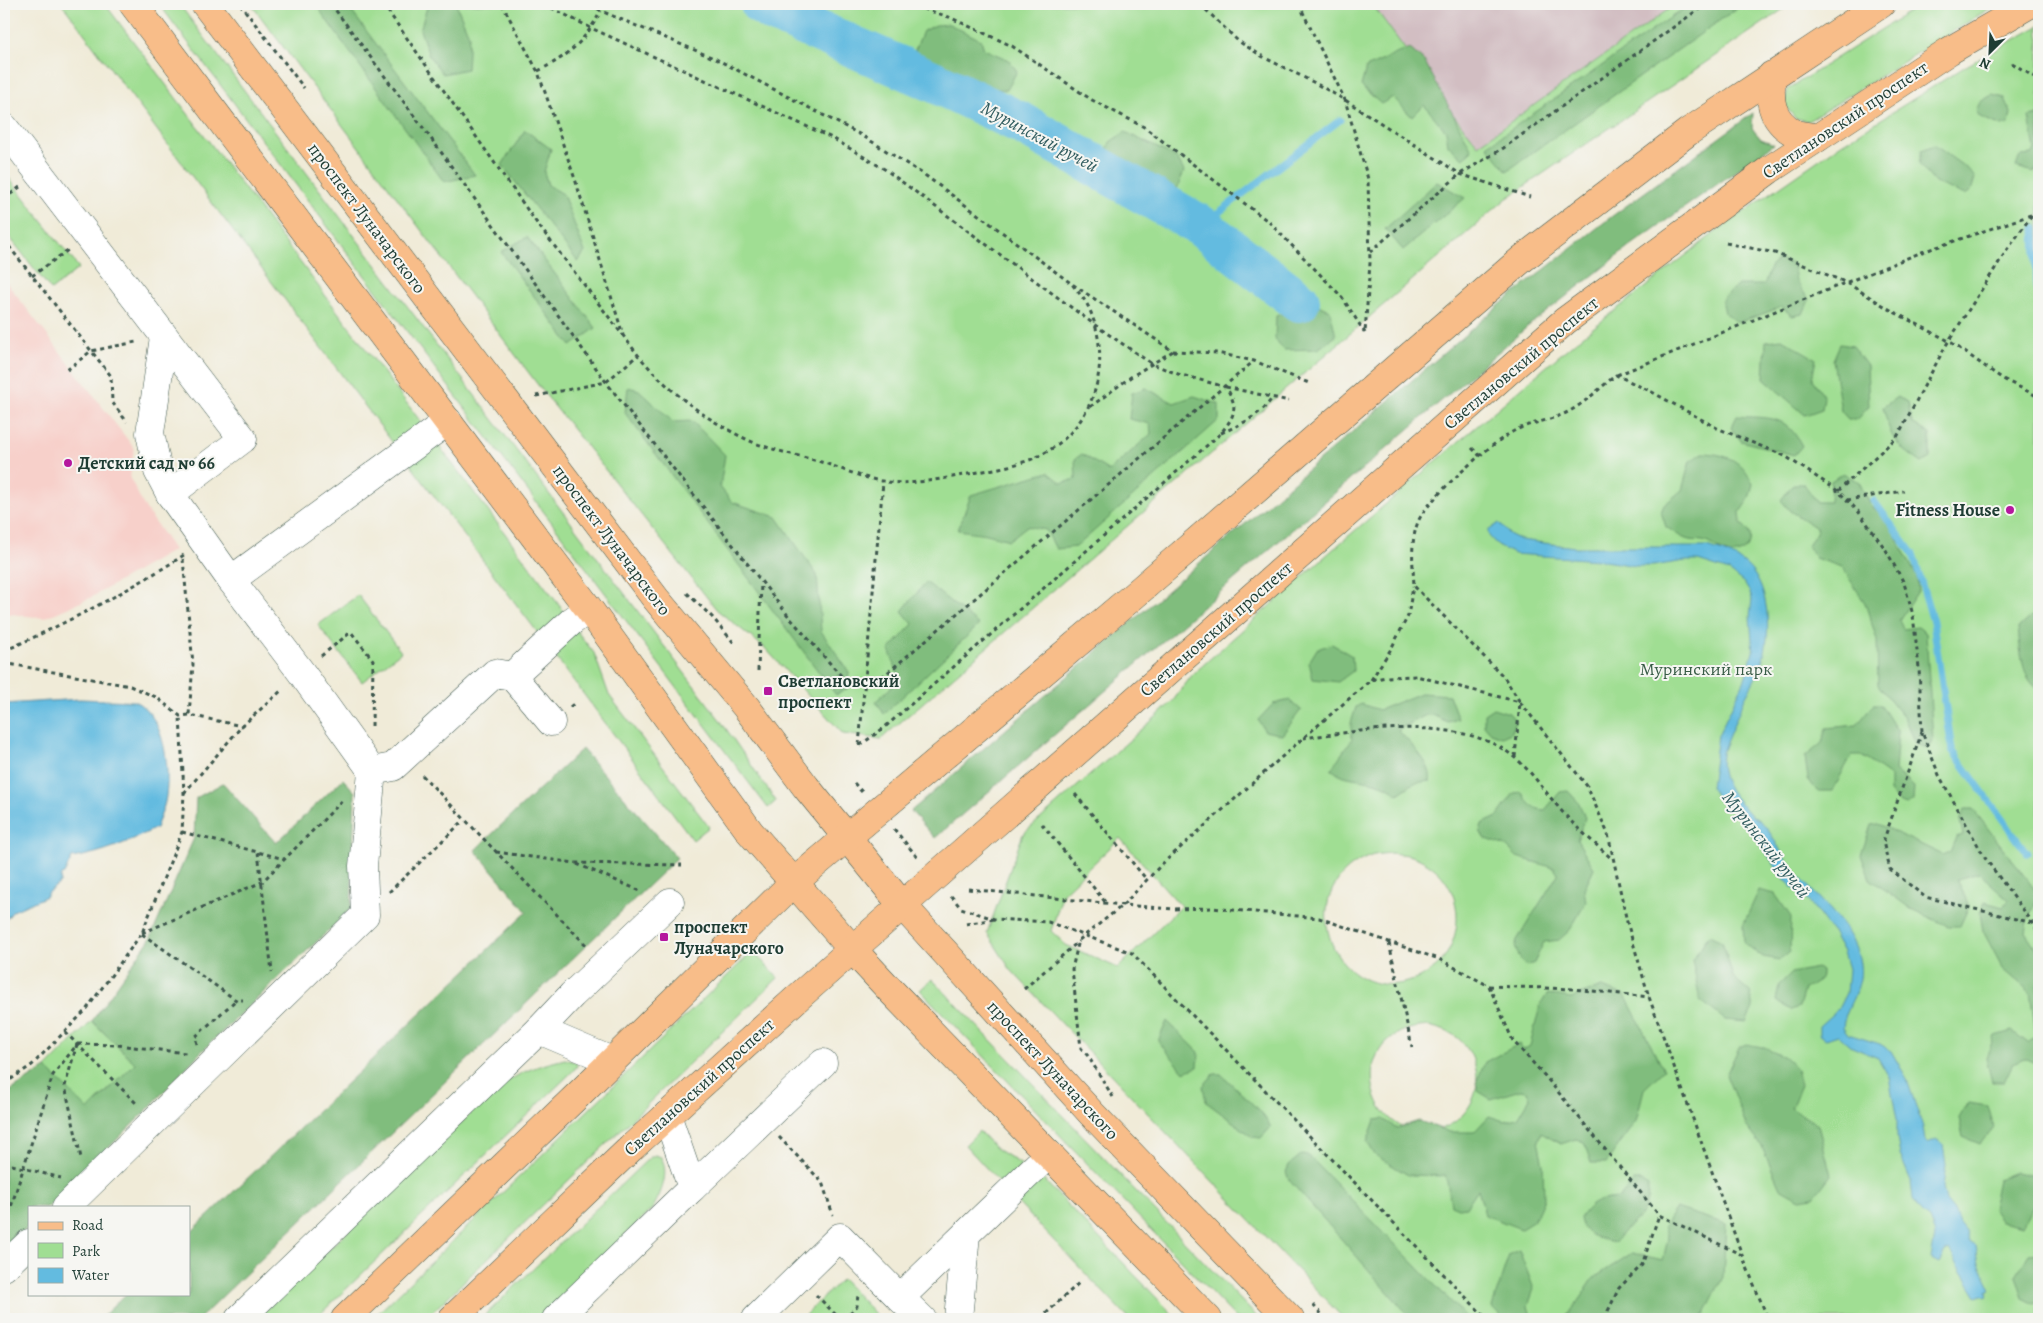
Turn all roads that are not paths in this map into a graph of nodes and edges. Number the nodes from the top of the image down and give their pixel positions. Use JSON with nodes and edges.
{"nodes":[{"id":1,"x":133,"y":4,"type":"edge"},
{"id":2,"x":205,"y":4,"type":"edge"},
{"id":3,"x":1881,"y":4,"type":"edge"},
{"id":4,"x":2030,"y":4,"type":"edge"},
{"id":5,"x":1772,"y":75,"type":"junction"},
{"id":6,"x":4,"y":127,"type":"edge"},
{"id":7,"x":1817,"y":138,"type":"junction"},
{"id":8,"x":164,"y":337,"type":"junction"},
{"id":9,"x":448,"y":422,"type":"junction"},
{"id":10,"x":170,"y":494,"type":"junction"},
{"id":11,"x":231,"y":580,"type":"junction"},
{"id":12,"x":589,"y":609,"type":"junction"},
{"id":13,"x":512,"y":676,"type":"junction"},
{"id":14,"x":552,"y":722,"type":"dead end"},
{"id":15,"x":372,"y":771,"type":"junction"},
{"id":16,"x":847,"y":837,"type":"junction"},
{"id":17,"x":794,"y":882,"type":"junction"},
{"id":18,"x":660,"y":899,"type":"road end"},
{"id":19,"x":902,"y":905,"type":"junction"},
{"id":20,"x":852,"y":949,"type":"junction"},
{"id":21,"x":539,"y":1030,"type":"junction"},
{"id":22,"x":612,"y":1061,"type":"junction"},
{"id":23,"x":823,"y":1063,"type":"dead end"},
{"id":24,"x":667,"y":1115,"type":"junction"},
{"id":25,"x":1049,"y":1154,"type":"junction"},
{"id":26,"x":692,"y":1188,"type":"junction"},
{"id":27,"x":67,"y":1206,"type":"edge"},
{"id":28,"x":966,"y":1234,"type":"junction"},
{"id":29,"x":28,"y":1244,"type":"edge"},
{"id":30,"x":4,"y":1267,"type":"edge"},
{"id":31,"x":900,"y":1298,"type":"junction"},
{"id":32,"x":239,"y":1319,"type":"edge"},
{"id":33,"x":345,"y":1319,"type":"edge"},
{"id":34,"x":452,"y":1319,"type":"edge"},
{"id":35,"x":556,"y":1319,"type":"edge"},
{"id":36,"x":756,"y":1319,"type":"edge"},
{"id":37,"x":922,"y":1319,"type":"edge"},
{"id":38,"x":958,"y":1319,"type":"edge"},
{"id":39,"x":1208,"y":1319,"type":"edge"},
{"id":40,"x":1290,"y":1319,"type":"edge"}],
"edges":[{"from":1,"to":9,"type":"main road"},
{"from":2,"to":16,"type":"main road","name":"проспект Луначарского"},
{"from":3,"to":5,"type":"main road"},
{"from":4,"to":7,"type":"main road","name":"Светлановский проспект"},
{"from":5,"to":7,"type":"main road"},
{"from":5,"to":16,"type":"main road"},
{"from":6,"to":8,"type":"street"},
{"from":7,"to":19,"type":"main road","name":"Светлановский проспект"},
{"from":8,"to":10,"type":"street"},
{"from":8,"to":10,"type":"street"},
{"from":9,"to":11,"type":"street"},
{"from":9,"to":12,"type":"main road"},
{"from":10,"to":11,"type":"street"},
{"from":11,"to":15,"type":"street"},
{"from":12,"to":13,"type":"street"},
{"from":12,"to":17,"type":"main road"},
{"from":13,"to":14,"type":"street"},
{"from":13,"to":15,"type":"street"},
{"from":15,"to":27,"type":"street"},
{"from":16,"to":17,"type":"main road"},
{"from":16,"to":19,"type":"main road","name":"проспект Луначарского"},
{"from":17,"to":20,"type":"main road"},
{"from":17,"to":22,"type":"main road"},
{"from":18,"to":21,"type":"street"},
{"from":19,"to":20,"type":"main road","name":"Светлановский проспект"},
{"from":19,"to":40,"type":"main road","name":"проспект Луначарского"},
{"from":20,"to":24,"type":"main road","name":"Светлановский проспект"},
{"from":20,"to":25,"type":"main road"},
{"from":21,"to":22,"type":"street"},
{"from":21,"to":32,"type":"street"},
{"from":22,"to":33,"type":"main road"},
{"from":23,"to":26,"type":"street"},
{"from":24,"to":26,"type":"street"},
{"from":24,"to":34,"type":"main road","name":"Светлановский проспект"},
{"from":25,"to":28,"type":"street"},
{"from":25,"to":39,"type":"main road"},
{"from":26,"to":35,"type":"street"},
{"from":28,"to":31,"type":"street"},
{"from":28,"to":38,"type":"street"},
{"from":29,"to":30,"type":"street"},
{"from":31,"to":36,"type":"street"},
{"from":31,"to":37,"type":"street"}]}
